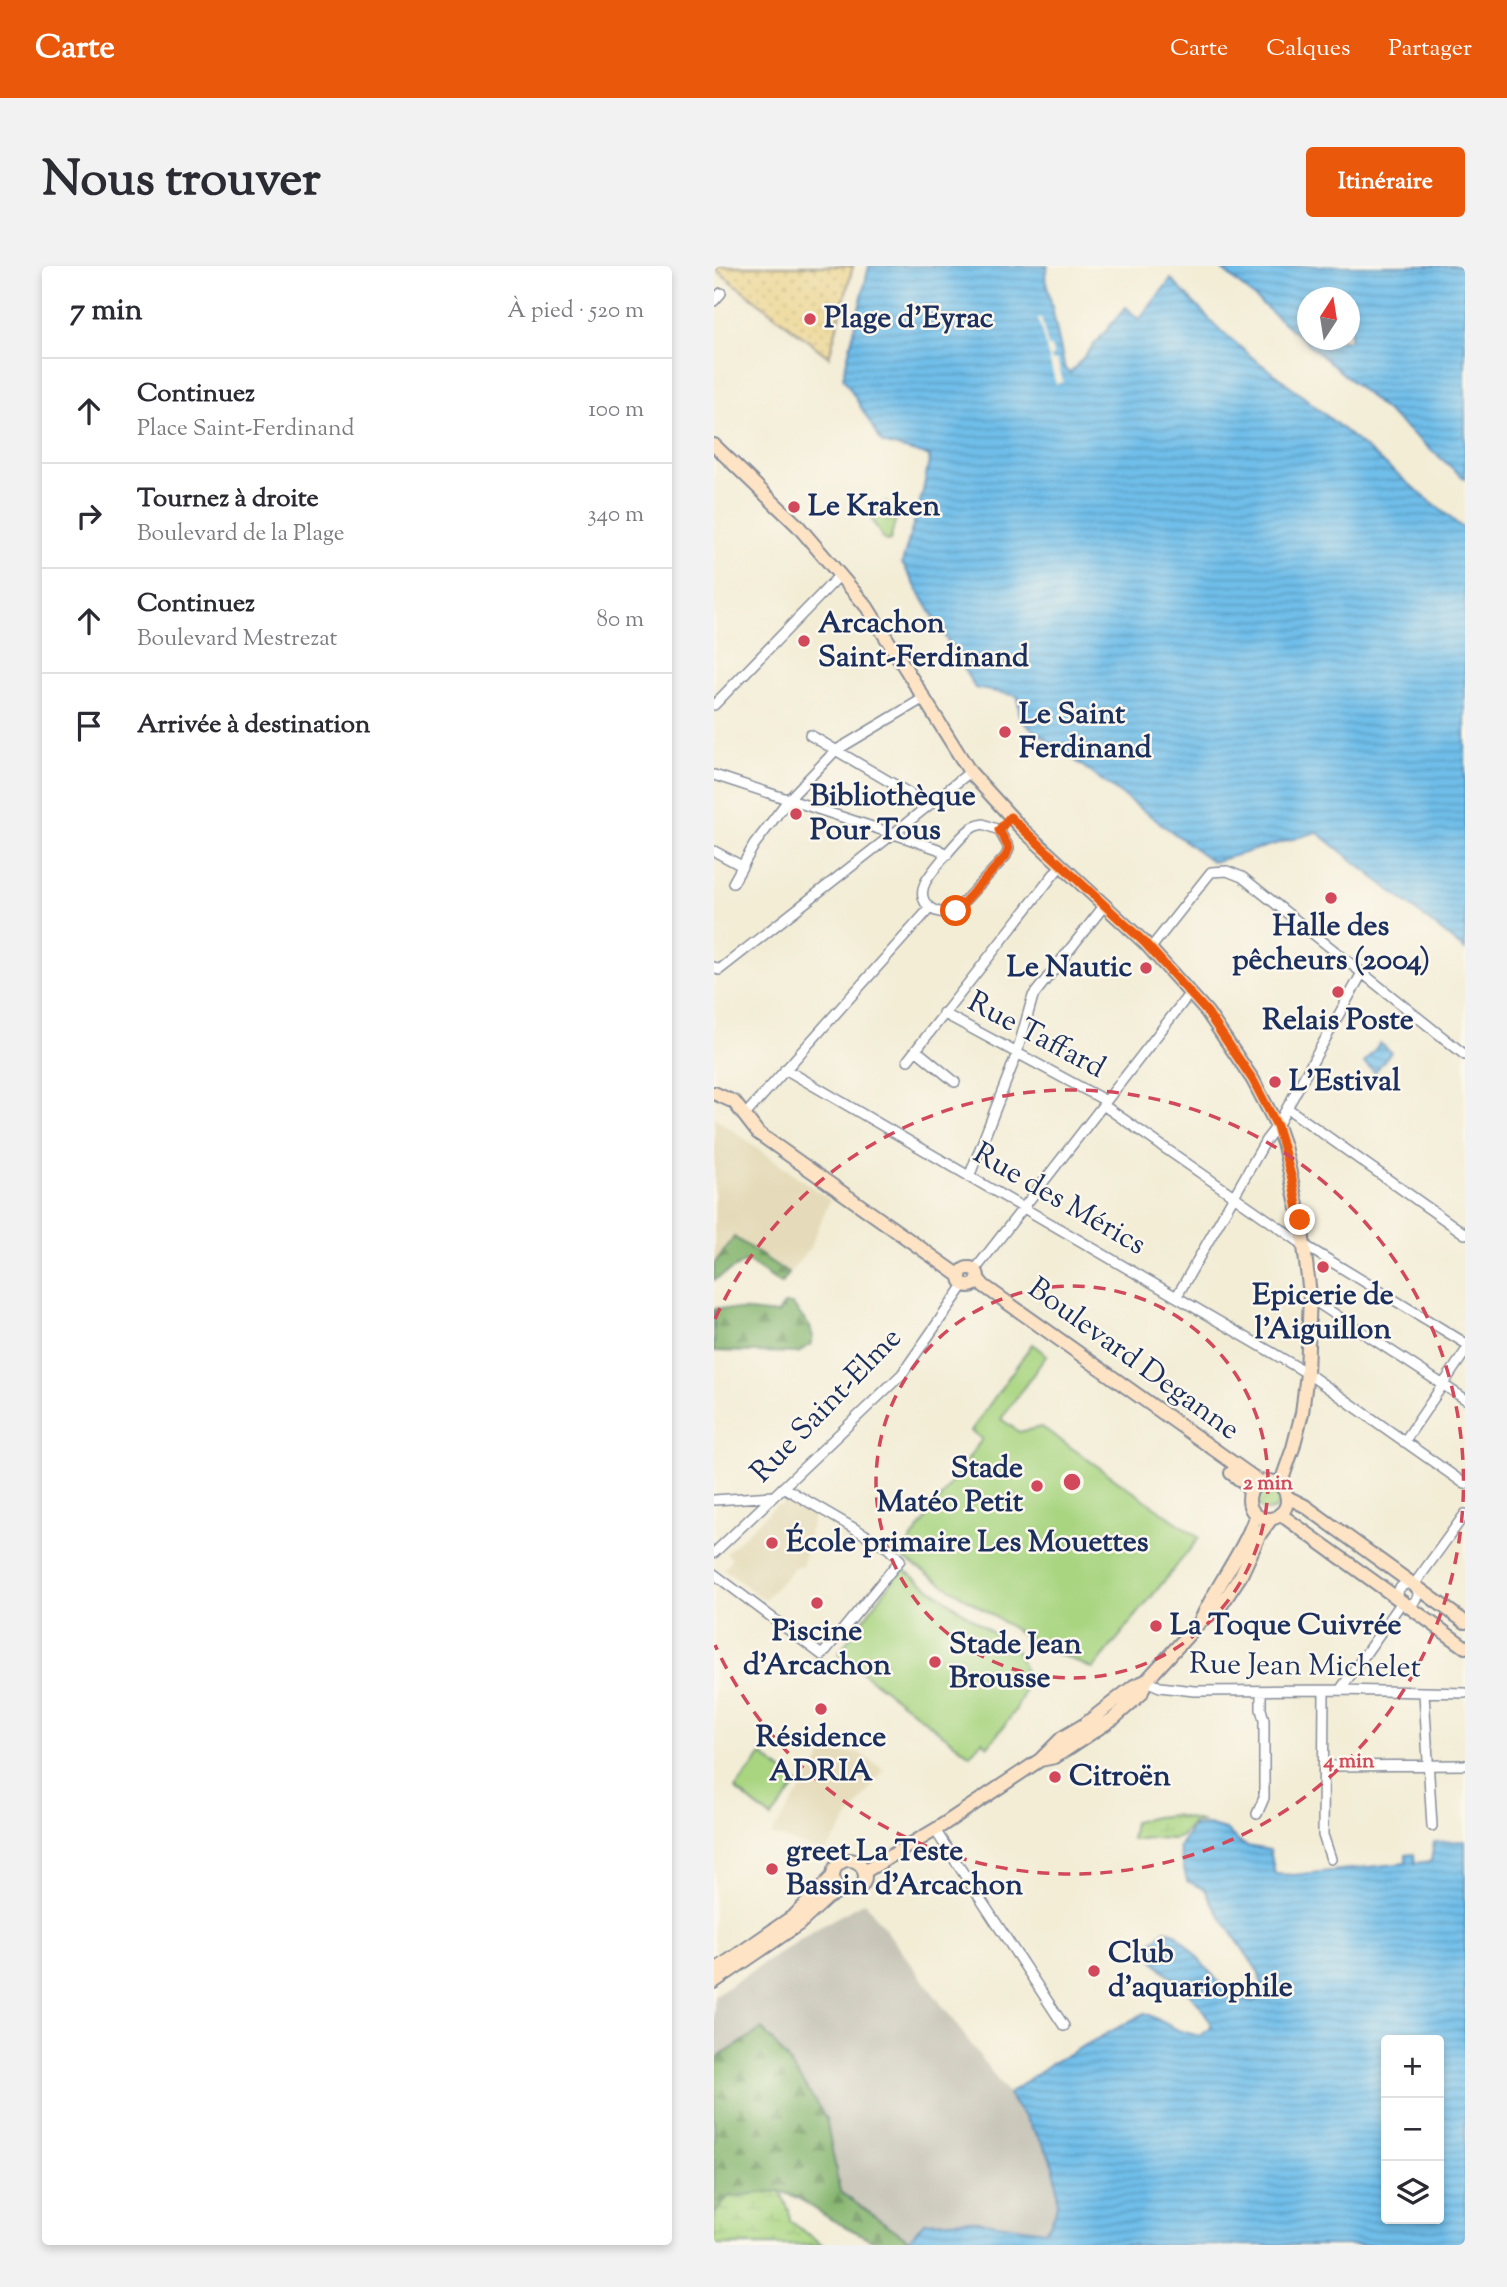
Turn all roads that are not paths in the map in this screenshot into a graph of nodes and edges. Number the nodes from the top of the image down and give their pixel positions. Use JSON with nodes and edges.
{"nodes":[{"id":1,"x":721,"y":293,"type":"dead end"},
{"id":2,"x":714,"y":302,"type":"edge"},
{"id":3,"x":714,"y":445,"type":"edge"},
{"id":4,"x":840,"y":575,"type":"junction"},
{"id":5,"x":924,"y":698,"type":"junction"},
{"id":6,"x":714,"y":705,"type":"edge"},
{"id":7,"x":810,"y":735,"type":"dead end"},
{"id":8,"x":835,"y":751,"type":"junction"},
{"id":9,"x":970,"y":772,"type":"junction"},
{"id":10,"x":714,"y":775,"type":"edge"},
{"id":11,"x":789,"y":799,"type":"junction"},
{"id":12,"x":929,"y":805,"type":"junction"},
{"id":13,"x":1010,"y":817,"type":"junction"},
{"id":14,"x":999,"y":830,"type":"junction"},
{"id":15,"x":893,"y":834,"type":"junction"},
{"id":16,"x":714,"y":851,"type":"edge"},
{"id":17,"x":947,"y":855,"type":"junction"},
{"id":18,"x":1062,"y":864,"type":"junction"},
{"id":19,"x":742,"y":866,"type":"junction"},
{"id":20,"x":733,"y":883,"type":"dead end"},
{"id":21,"x":1104,"y":906,"type":"junction"},
{"id":22,"x":930,"y":908,"type":"junction"},
{"id":23,"x":1150,"y":949,"type":"junction"},
{"id":24,"x":716,"y":968,"type":"edge"},
{"id":25,"x":1362,"y":973,"type":"junction"},
{"id":26,"x":1190,"y":993,"type":"junction"},
{"id":27,"x":943,"y":1013,"type":"junction"},
{"id":28,"x":916,"y":1050,"type":"junction"},
{"id":29,"x":1017,"y":1053,"type":"junction"},
{"id":30,"x":1465,"y":1055,"type":"edge"},
{"id":31,"x":908,"y":1060,"type":"dead end"},
{"id":32,"x":785,"y":1069,"type":"junction"},
{"id":33,"x":955,"y":1082,"type":"dead end"},
{"id":34,"x":714,"y":1093,"type":"edge"},
{"id":35,"x":714,"y":1100,"type":"edge"},
{"id":36,"x":1105,"y":1103,"type":"junction"},
{"id":37,"x":1287,"y":1108,"type":"junction"},
{"id":38,"x":745,"y":1115,"type":"junction"},
{"id":39,"x":1277,"y":1126,"type":"junction"},
{"id":40,"x":969,"y":1177,"type":"junction"},
{"id":41,"x":1234,"y":1197,"type":"junction"},
{"id":42,"x":1023,"y":1208,"type":"junction"},
{"id":43,"x":1465,"y":1234,"type":"edge"},
{"id":44,"x":1304,"y":1245,"type":"junction"},
{"id":45,"x":969,"y":1277,"type":"junction"},
{"id":46,"x":1177,"y":1296,"type":"junction"},
{"id":47,"x":1310,"y":1298,"type":"junction"},
{"id":48,"x":1465,"y":1343,"type":"edge"},
{"id":49,"x":1465,"y":1352,"type":"edge"},
{"id":50,"x":1307,"y":1373,"type":"junction"},
{"id":51,"x":1443,"y":1384,"type":"junction"},
{"id":52,"x":1465,"y":1399,"type":"edge"},
{"id":53,"x":1404,"y":1441,"type":"junction"},
{"id":54,"x":1465,"y":1484,"type":"edge"},
{"id":55,"x":1280,"y":1485,"type":"junction"},
{"id":56,"x":783,"y":1487,"type":"junction"},
{"id":57,"x":1255,"y":1487,"type":"junction"},
{"id":58,"x":774,"y":1496,"type":"junction"},
{"id":59,"x":1287,"y":1497,"type":"junction"},
{"id":60,"x":714,"y":1500,"type":"edge"},
{"id":61,"x":1465,"y":1514,"type":"edge"},
{"id":62,"x":1256,"y":1515,"type":"junction"},
{"id":63,"x":1275,"y":1517,"type":"junction"},
{"id":64,"x":714,"y":1553,"type":"edge"},
{"id":65,"x":714,"y":1574,"type":"edge"},
{"id":66,"x":1413,"y":1586,"type":"junction"},
{"id":67,"x":1402,"y":1602,"type":"junction"},
{"id":68,"x":1200,"y":1622,"type":"junction"},
{"id":69,"x":1465,"y":1622,"type":"edge"},
{"id":70,"x":1465,"y":1647,"type":"edge"},
{"id":71,"x":1146,"y":1681,"type":"junction"},
{"id":72,"x":1340,"y":1690,"type":"junction"},
{"id":73,"x":1324,"y":1691,"type":"junction"},
{"id":74,"x":1261,"y":1692,"type":"junction"},
{"id":75,"x":1424,"y":1693,"type":"junction"},
{"id":76,"x":1465,"y":1693,"type":"edge"},
{"id":77,"x":1429,"y":1764,"type":"junction"},
{"id":78,"x":1465,"y":1765,"type":"edge"},
{"id":79,"x":1323,"y":1766,"type":"junction"},
{"id":80,"x":1256,"y":1814,"type":"dead end"},
{"id":81,"x":1432,"y":1826,"type":"dead end"},
{"id":82,"x":935,"y":1829,"type":"junction"},
{"id":83,"x":1331,"y":1859,"type":"dead end"},
{"id":84,"x":864,"y":1872,"type":"junction"},
{"id":85,"x":833,"y":1876,"type":"junction"},
{"id":86,"x":841,"y":1890,"type":"junction"},
{"id":87,"x":714,"y":1971,"type":"edge"},
{"id":88,"x":714,"y":1983,"type":"edge"},
{"id":89,"x":1064,"y":2026,"type":"dead end"}],
"edges":[{"from":1,"to":2,"type":"street"},
{"from":3,"to":4,"type":"main road"},
{"from":4,"to":5,"type":"main road"},
{"from":4,"to":6,"type":"street"},
{"from":5,"to":8,"type":"street"},
{"from":5,"to":9,"type":"main road"},
{"from":7,"to":8,"type":"street"},
{"from":8,"to":11,"type":"street"},
{"from":8,"to":12,"type":"street"},
{"from":9,"to":12,"type":"street"},
{"from":9,"to":13,"type":"main road"},
{"from":10,"to":11,"type":"street"},
{"from":11,"to":15,"type":"street"},
{"from":11,"to":19,"type":"street"},
{"from":12,"to":15,"type":"street"},
{"from":13,"to":14,"type":"street"},
{"from":13,"to":18,"type":"main road"},
{"from":14,"to":17,"type":"street"},
{"from":14,"to":22,"type":"street"},
{"from":15,"to":17,"type":"street"},
{"from":15,"to":24,"type":"street"},
{"from":16,"to":19,"type":"street"},
{"from":17,"to":22,"type":"street"},
{"from":18,"to":21,"type":"main road"},
{"from":18,"to":27,"type":"street"},
{"from":19,"to":20,"type":"street"},
{"from":21,"to":23,"type":"main road"},
{"from":21,"to":29,"type":"street"},
{"from":22,"to":32,"type":"street"},
{"from":23,"to":25,"type":"street"},
{"from":23,"to":26,"type":"main road"},
{"from":25,"to":30,"type":"street"},
{"from":25,"to":37,"type":"street"},
{"from":26,"to":36,"type":"street","name":"Rue Saint-Elme"},
{"from":26,"to":39,"type":"main road"},
{"from":27,"to":28,"type":"street"},
{"from":27,"to":29,"type":"street","name":"Rue Taffard"},
{"from":28,"to":31,"type":"street"},
{"from":28,"to":33,"type":"street"},
{"from":29,"to":36,"type":"street","name":"Rue Taffard"},
{"from":29,"to":40,"type":"street"},
{"from":32,"to":38,"type":"street"},
{"from":32,"to":40,"type":"street","name":"Rue des Mérics"},
{"from":34,"to":38,"type":"main road","name":"Boulevard Deganne"},
{"from":35,"to":38,"type":"main road","name":"Boulevard Deganne"},
{"from":36,"to":41,"type":"street","name":"Rue Taffard"},
{"from":36,"to":42,"type":"street","name":"Rue Saint-Elme"},
{"from":37,"to":39,"type":"street"},
{"from":37,"to":43,"type":"street"},
{"from":38,"to":45,"type":"main road","name":"Boulevard Deganne"},
{"from":39,"to":41,"type":"street"},
{"from":39,"to":44,"type":"main road"},
{"from":40,"to":42,"type":"street","name":"Rue des Mérics"},
{"from":41,"to":44,"type":"street","name":"Rue Taffard"},
{"from":41,"to":46,"type":"street"},
{"from":42,"to":45,"type":"street","name":"Rue Saint-Elme"},
{"from":42,"to":46,"type":"street","name":"Rue des Mérics"},
{"from":44,"to":47,"type":"main road"},
{"from":44,"to":48,"type":"street","name":"Rue Taffard"},
{"from":45,"to":56,"type":"street","name":"Rue Saint-Elme"},
{"from":45,"to":57,"type":"main road","name":"Boulevard Deganne"},
{"from":46,"to":50,"type":"street","name":"Rue des Mérics"},
{"from":47,"to":50,"type":"main road"},
{"from":47,"to":51,"type":"street"},
{"from":49,"to":51,"type":"street"},
{"from":50,"to":53,"type":"street","name":"Rue des Mérics"},
{"from":50,"to":55,"type":"main road"},
{"from":51,"to":52,"type":"street"},
{"from":51,"to":53,"type":"street"},
{"from":53,"to":54,"type":"street","name":"Rue des Mérics"},
{"from":55,"to":57,"type":"main road"},
{"from":55,"to":59,"type":"main road"},
{"from":56,"to":58,"type":"street","name":"Rue Saint-Elme"},
{"from":56,"to":65,"type":"street"},
{"from":57,"to":62,"type":"main road"},
{"from":58,"to":60,"type":"street"},
{"from":58,"to":64,"type":"street","name":"Rue Saint-Elme"},
{"from":59,"to":63,"type":"main road"},
{"from":59,"to":66,"type":"main road"},
{"from":61,"to":66,"type":"street"},
{"from":62,"to":63,"type":"main road"},
{"from":62,"to":68,"type":"main road"},
{"from":63,"to":67,"type":"main road"},
{"from":63,"to":68,"type":"main road"},
{"from":66,"to":67,"type":"street"},
{"from":66,"to":69,"type":"main road"},
{"from":67,"to":70,"type":"main road"},
{"from":67,"to":72,"type":"street"},
{"from":68,"to":71,"type":"main road"},
{"from":71,"to":74,"type":"street","name":"Rue Jean Michelet"},
{"from":71,"to":82,"type":"main road"},
{"from":72,"to":73,"type":"street","name":"Rue Jean Michelet"},
{"from":72,"to":75,"type":"street","name":"Rue Jean Michelet"},
{"from":73,"to":74,"type":"street","name":"Rue Jean Michelet"},
{"from":73,"to":79,"type":"street"},
{"from":74,"to":80,"type":"street"},
{"from":75,"to":76,"type":"street","name":"Rue Jean Michelet"},
{"from":75,"to":77,"type":"street"},
{"from":77,"to":78,"type":"street"},
{"from":77,"to":79,"type":"street"},
{"from":77,"to":81,"type":"street"},
{"from":79,"to":83,"type":"street"},
{"from":82,"to":84,"type":"main road"},
{"from":82,"to":89,"type":"street"},
{"from":84,"to":85,"type":"main road"},
{"from":84,"to":86,"type":"main road"},
{"from":85,"to":86,"type":"main road"},
{"from":85,"to":87,"type":"main road"},
{"from":86,"to":88,"type":"main road"}]}
